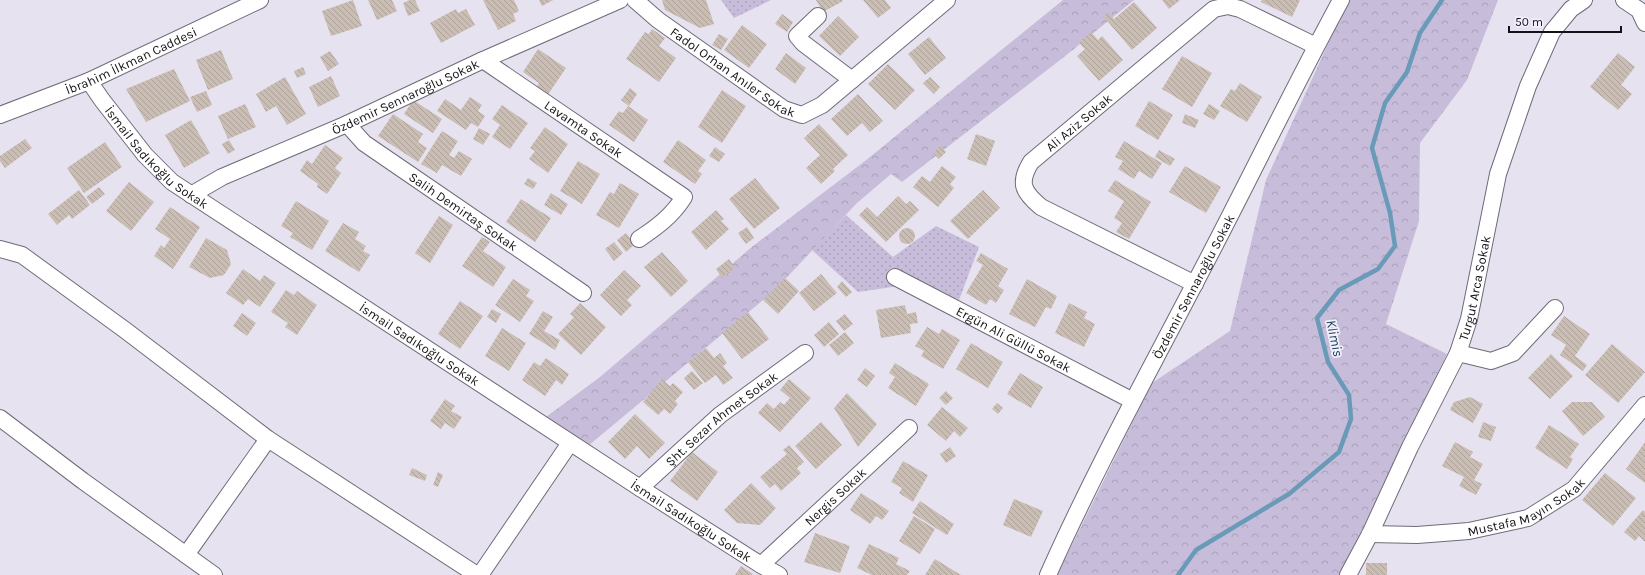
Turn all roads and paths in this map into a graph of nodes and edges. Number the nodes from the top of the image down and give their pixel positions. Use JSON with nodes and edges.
{"nodes":[{"id":1,"x":260,"y":0,"type":"edge"},
{"id":2,"x":620,"y":0,"type":"edge"},
{"id":3,"x":635,"y":0,"type":"edge"},
{"id":4,"x":947,"y":0,"type":"edge"},
{"id":5,"x":1342,"y":0,"type":"edge"},
{"id":6,"x":1584,"y":0,"type":"edge"},
{"id":7,"x":1624,"y":0,"type":"edge"},
{"id":8,"x":818,"y":16,"type":"dead end"},
{"id":9,"x":1645,"y":23,"type":"edge"},
{"id":10,"x":1316,"y":46,"type":"junction"},
{"id":11,"x":483,"y":60,"type":"junction"},
{"id":12,"x":852,"y":80,"type":"junction"},
{"id":13,"x":89,"y":81,"type":"junction"},
{"id":14,"x":27,"y":105,"type":"junction"},
{"id":15,"x":0,"y":115,"type":"edge"},
{"id":16,"x":0,"y":122,"type":"edge"},
{"id":17,"x":347,"y":124,"type":"junction"},
{"id":18,"x":191,"y":195,"type":"junction"},
{"id":19,"x":639,"y":239,"type":"dead end"},
{"id":20,"x":0,"y":249,"type":"edge"},
{"id":21,"x":895,"y":277,"type":"dead end"},
{"id":22,"x":1195,"y":284,"type":"junction"},
{"id":23,"x":583,"y":293,"type":"dead end"},
{"id":24,"x":1555,"y":308,"type":"dead end"},
{"id":25,"x":805,"y":353,"type":"dead end"},
{"id":26,"x":1458,"y":353,"type":"junction"},
{"id":27,"x":1133,"y":401,"type":"junction"},
{"id":28,"x":1645,"y":405,"type":"edge"},
{"id":29,"x":0,"y":418,"type":"edge"},
{"id":30,"x":909,"y":428,"type":"dead end"},
{"id":31,"x":268,"y":439,"type":"junction"},
{"id":32,"x":570,"y":443,"type":"junction"},
{"id":33,"x":640,"y":488,"type":"junction"},
{"id":34,"x":1370,"y":534,"type":"junction"},
{"id":35,"x":186,"y":555,"type":"junction"},
{"id":36,"x":761,"y":565,"type":"junction"},
{"id":37,"x":214,"y":575,"type":"edge"},
{"id":38,"x":479,"y":575,"type":"edge"},
{"id":39,"x":779,"y":575,"type":"edge"},
{"id":40,"x":1048,"y":575,"type":"edge"},
{"id":41,"x":1348,"y":575,"type":"edge"}],
"edges":[{"from":1,"to":13,"type":"street","name":"İbrahim İlkman Caddesi"},
{"from":2,"to":11,"type":"street","name":"Özdemir Sennaroğlu Sokak"},
{"from":3,"to":12,"type":"street","name":"Fadol Orhan Anıler Sokak"},
{"from":4,"to":12,"type":"street","name":"Fadol Orhan Anıler Sokak"},
{"from":5,"to":10,"type":"street","name":"Özdemir Sennaroğlu Sokak"},
{"from":6,"to":26,"type":"street","name":"Turgut Arca Sokak"},
{"from":7,"to":9,"type":"street"},
{"from":8,"to":12,"type":"street"},
{"from":10,"to":22,"type":"street","name":"Özdemir Sennaroğlu Sokak"},
{"from":10,"to":22,"type":"street","name":"Ali Aziz Sokak"},
{"from":11,"to":17,"type":"street","name":"Özdemir Sennaroğlu Sokak"},
{"from":11,"to":19,"type":"street","name":"Lavamta Sokak"},
{"from":13,"to":14,"type":"street","name":"İbrahim İlkman Caddesi"},
{"from":13,"to":18,"type":"street","name":"İsmail Sadıkoğlu Sokak"},
{"from":14,"to":15,"type":"street","name":"İbrahim İlkman Caddesi"},
{"from":14,"to":16,"type":"street"},
{"from":17,"to":18,"type":"street","name":"Özdemir Sennaroğlu Sokak"},
{"from":17,"to":23,"type":"street","name":"Salih Demirtaş Sokak"},
{"from":18,"to":32,"type":"street","name":"İsmail Sadıkoğlu Sokak"},
{"from":20,"to":31,"type":"street"},
{"from":21,"to":27,"type":"street","name":"Ergün Ali Güllü Sokak"},
{"from":22,"to":27,"type":"street","name":"Özdemir Sennaroğlu Sokak"},
{"from":24,"to":26,"type":"street"},
{"from":25,"to":33,"type":"street","name":"Şht. Sezar Ahmet Sokak"},
{"from":26,"to":34,"type":"street","name":"Turgut Arca Sokak"},
{"from":27,"to":40,"type":"street","name":"Özdemir Sennaroğlu Sokak"},
{"from":28,"to":34,"type":"street","name":"Mustafa Mayın Sokak"},
{"from":29,"to":35,"type":"street"},
{"from":30,"to":36,"type":"street","name":"Nergis Sokak"},
{"from":31,"to":35,"type":"street"},
{"from":31,"to":38,"type":"street"},
{"from":32,"to":33,"type":"street","name":"İsmail Sadıkoğlu Sokak"},
{"from":32,"to":38,"type":"street"},
{"from":33,"to":36,"type":"street","name":"İsmail Sadıkoğlu Sokak"},
{"from":34,"to":41,"type":"street","name":"Turgut Arca Sokak"},
{"from":35,"to":37,"type":"street"},
{"from":36,"to":39,"type":"street","name":"İsmail Sadıkoğlu Sokak"}]}
